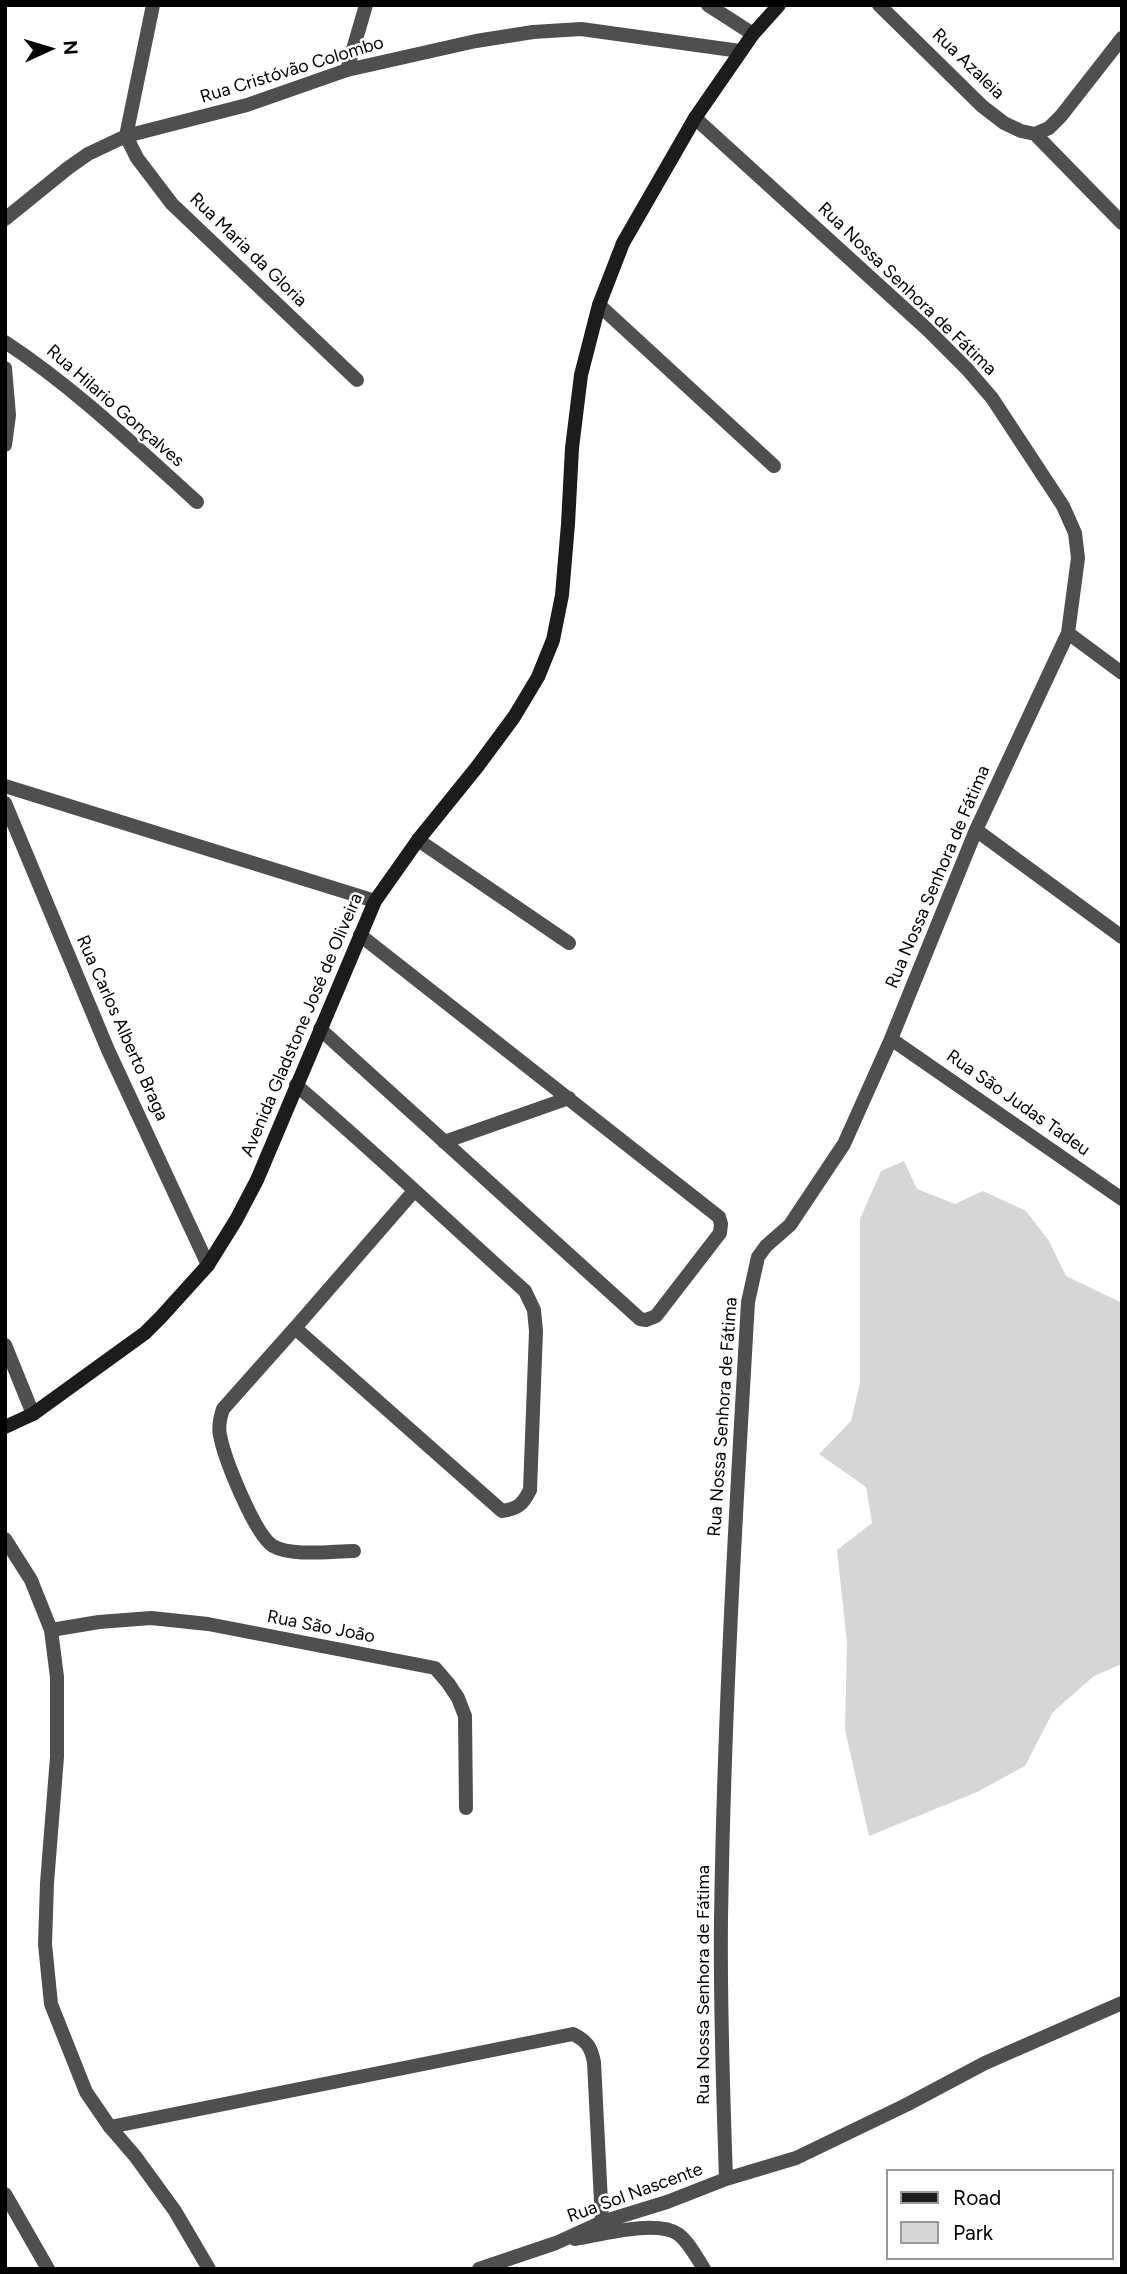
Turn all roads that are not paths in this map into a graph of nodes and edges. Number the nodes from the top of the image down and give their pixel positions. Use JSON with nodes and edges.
{"nodes":[{"id":1,"x":153,"y":5,"type":"edge"},
{"id":2,"x":366,"y":5,"type":"edge"},
{"id":3,"x":708,"y":5,"type":"edge"},
{"id":4,"x":779,"y":5,"type":"edge"},
{"id":5,"x":878,"y":5,"type":"edge"},
{"id":6,"x":753,"y":34,"type":"junction"},
{"id":7,"x":1122,"y":38,"type":"edge"},
{"id":8,"x":740,"y":51,"type":"junction"},
{"id":9,"x":347,"y":70,"type":"junction"},
{"id":10,"x":695,"y":118,"type":"junction"},
{"id":11,"x":1035,"y":134,"type":"junction"},
{"id":12,"x":126,"y":135,"type":"junction"},
{"id":13,"x":5,"y":219,"type":"edge"},
{"id":14,"x":1122,"y":223,"type":"edge"},
{"id":15,"x":599,"y":304,"type":"junction"},
{"id":16,"x":5,"y":342,"type":"edge"},
{"id":17,"x":5,"y":368,"type":"edge"},
{"id":18,"x":357,"y":380,"type":"dead end"},
{"id":19,"x":5,"y":445,"type":"edge"},
{"id":20,"x":774,"y":466,"type":"dead end"},
{"id":21,"x":197,"y":502,"type":"dead end"},
{"id":22,"x":1068,"y":633,"type":"junction"},
{"id":23,"x":1122,"y":673,"type":"edge"},
{"id":24,"x":5,"y":786,"type":"edge"},
{"id":25,"x":5,"y":803,"type":"edge"},
{"id":26,"x":976,"y":830,"type":"junction"},
{"id":27,"x":418,"y":840,"type":"junction"},
{"id":28,"x":375,"y":901,"type":"junction"},
{"id":29,"x":360,"y":935,"type":"junction"},
{"id":30,"x":1122,"y":937,"type":"edge"},
{"id":31,"x":569,"y":943,"type":"dead end"},
{"id":32,"x":320,"y":1029,"type":"junction"},
{"id":33,"x":891,"y":1039,"type":"junction"},
{"id":34,"x":296,"y":1085,"type":"junction"},
{"id":35,"x":569,"y":1098,"type":"junction"},
{"id":36,"x":444,"y":1142,"type":"junction"},
{"id":37,"x":414,"y":1191,"type":"junction"},
{"id":38,"x":1122,"y":1199,"type":"edge"},
{"id":39,"x":208,"y":1265,"type":"junction"},
{"id":40,"x":295,"y":1328,"type":"junction"},
{"id":41,"x":5,"y":1345,"type":"edge"},
{"id":42,"x":33,"y":1414,"type":"junction"},
{"id":43,"x":5,"y":1427,"type":"edge"},
{"id":44,"x":5,"y":1539,"type":"edge"},
{"id":45,"x":354,"y":1551,"type":"dead end"},
{"id":46,"x":51,"y":1630,"type":"junction"},
{"id":47,"x":466,"y":1808,"type":"dead end"},
{"id":48,"x":1122,"y":2003,"type":"edge"},
{"id":49,"x":110,"y":2127,"type":"junction"},
{"id":50,"x":726,"y":2179,"type":"junction"},
{"id":51,"x":5,"y":2194,"type":"edge"},
{"id":52,"x":602,"y":2222,"type":"junction"},
{"id":53,"x":556,"y":2243,"type":"junction"},
{"id":54,"x":48,"y":2269,"type":"edge"},
{"id":55,"x":209,"y":2269,"type":"edge"},
{"id":56,"x":479,"y":2269,"type":"edge"},
{"id":57,"x":704,"y":2269,"type":"edge"}],
"edges":[{"from":1,"to":12,"type":"street"},
{"from":2,"to":9,"type":"street"},
{"from":3,"to":6,"type":"street"},
{"from":4,"to":6,"type":"main road","name":"Avenida Gladstone José de Oliveira"},
{"from":5,"to":11,"type":"street","name":"Rua Azaleia"},
{"from":6,"to":8,"type":"main road","name":"Avenida Gladstone José de Oliveira"},
{"from":7,"to":11,"type":"street"},
{"from":8,"to":9,"type":"street","name":"Rua Cristóvão Colombo"},
{"from":8,"to":10,"type":"main road","name":"Avenida Gladstone José de Oliveira"},
{"from":9,"to":12,"type":"street","name":"Rua Cristóvão Colombo"},
{"from":10,"to":15,"type":"main road","name":"Avenida Gladstone José de Oliveira"},
{"from":10,"to":22,"type":"street","name":"Rua Nossa Senhora de Fátima"},
{"from":11,"to":14,"type":"street"},
{"from":12,"to":13,"type":"street","name":"Rua Cristóvão Colombo"},
{"from":12,"to":18,"type":"street","name":"Rua Maria da Gloria"},
{"from":15,"to":20,"type":"street"},
{"from":15,"to":27,"type":"main road","name":"Avenida Gladstone José de Oliveira"},
{"from":16,"to":21,"type":"street","name":"Rua Hilario Gonçalves"},
{"from":17,"to":19,"type":"street"},
{"from":22,"to":23,"type":"street"},
{"from":22,"to":26,"type":"street","name":"Rua Nossa Senhora de Fátima"},
{"from":24,"to":28,"type":"street"},
{"from":25,"to":39,"type":"street","name":"Rua Carlos Alberto Braga"},
{"from":26,"to":30,"type":"street"},
{"from":26,"to":33,"type":"street","name":"Rua Nossa Senhora de Fátima"},
{"from":27,"to":28,"type":"main road","name":"Avenida Gladstone José de Oliveira"},
{"from":27,"to":31,"type":"street"},
{"from":28,"to":29,"type":"main road","name":"Avenida Gladstone José de Oliveira"},
{"from":29,"to":32,"type":"main road","name":"Avenida Gladstone José de Oliveira"},
{"from":29,"to":35,"type":"street"},
{"from":32,"to":34,"type":"main road","name":"Avenida Gladstone José de Oliveira"},
{"from":32,"to":36,"type":"street"},
{"from":33,"to":38,"type":"street","name":"Rua São Judas Tadeu"},
{"from":33,"to":50,"type":"street","name":"Rua Nossa Senhora de Fátima"},
{"from":34,"to":37,"type":"street"},
{"from":34,"to":39,"type":"main road","name":"Avenida Gladstone José de Oliveira"},
{"from":35,"to":36,"type":"street"},
{"from":35,"to":36,"type":"street"},
{"from":37,"to":40,"type":"street"},
{"from":37,"to":40,"type":"street"},
{"from":39,"to":42,"type":"main road","name":"Avenida Gladstone José de Oliveira"},
{"from":40,"to":45,"type":"street"},
{"from":41,"to":42,"type":"street"},
{"from":42,"to":43,"type":"main road","name":"Avenida Gladstone José de Oliveira"},
{"from":44,"to":46,"type":"street"},
{"from":46,"to":47,"type":"street","name":"Rua São João"},
{"from":46,"to":49,"type":"street"},
{"from":48,"to":50,"type":"street"},
{"from":49,"to":52,"type":"street"},
{"from":49,"to":55,"type":"street"},
{"from":50,"to":52,"type":"street","name":"Rua Sol Nascente"},
{"from":51,"to":54,"type":"street"},
{"from":52,"to":53,"type":"street","name":"Rua Sol Nascente"},
{"from":53,"to":56,"type":"street","name":"Rua Sol Nascente"},
{"from":53,"to":57,"type":"street","name":"Rua Sol Nascente"}]}
